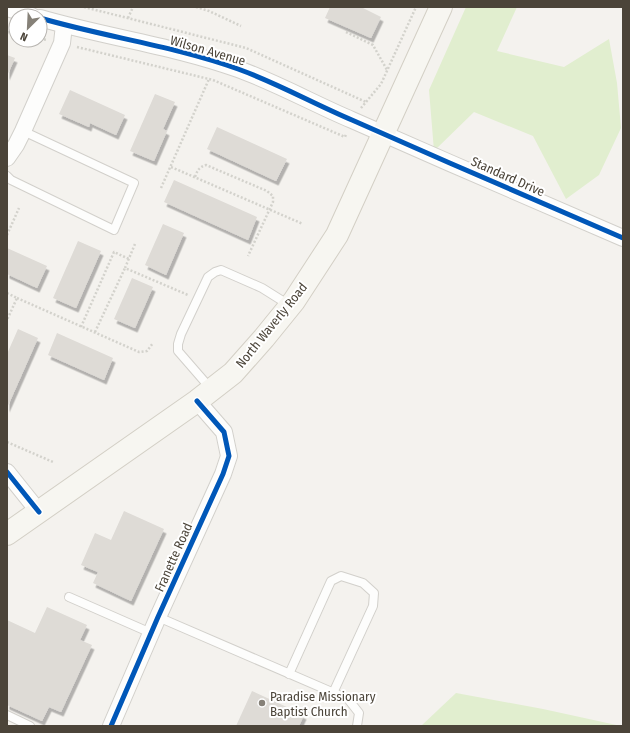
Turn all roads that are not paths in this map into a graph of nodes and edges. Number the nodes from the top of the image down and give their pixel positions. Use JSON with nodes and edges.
{"nodes":[{"id":1,"x":441,"y":7,"type":"edge"},
{"id":2,"x":48,"y":20,"type":"edge"},
{"id":3,"x":64,"y":25,"type":"junction"},
{"id":4,"x":23,"y":131,"type":"junction"},
{"id":5,"x":383,"y":134,"type":"junction"},
{"id":6,"x":7,"y":158,"type":"edge"},
{"id":7,"x":7,"y":176,"type":"edge"},
{"id":8,"x":623,"y":238,"type":"edge"},
{"id":9,"x":290,"y":306,"type":"junction"},
{"id":10,"x":204,"y":395,"type":"junction"},
{"id":11,"x":7,"y":472,"type":"edge"},
{"id":12,"x":39,"y":512,"type":"junction"},
{"id":13,"x":7,"y":534,"type":"edge"},
{"id":14,"x":68,"y":597,"type":"dead end"},
{"id":15,"x":158,"y":617,"type":"junction"},
{"id":16,"x":151,"y":633,"type":"junction"},
{"id":17,"x":289,"y":674,"type":"junction"},
{"id":18,"x":333,"y":693,"type":"junction"},
{"id":19,"x":7,"y":715,"type":"edge"},
{"id":20,"x":30,"y":726,"type":"edge"},
{"id":21,"x":111,"y":726,"type":"edge"},
{"id":22,"x":357,"y":726,"type":"edge"}],
"edges":[{"from":1,"to":5,"type":"main road","name":"North Waverly Road"},
{"from":2,"to":3,"type":"street","name":"Wilson Avenue"},
{"from":3,"to":4,"type":"street"},
{"from":3,"to":5,"type":"street","name":"Wilson Avenue"},
{"from":4,"to":6,"type":"street"},
{"from":4,"to":7,"type":"lane"},
{"from":5,"to":8,"type":"street","name":"Standard Drive"},
{"from":5,"to":9,"type":"main road","name":"North Waverly Road"},
{"from":9,"to":10,"type":"main road","name":"North Waverly Road"},
{"from":9,"to":10,"type":"lane"},
{"from":10,"to":12,"type":"main road","name":"North Waverly Road"},
{"from":10,"to":15,"type":"street","name":"Franette Road"},
{"from":11,"to":12,"type":"street"},
{"from":12,"to":13,"type":"main road","name":"North Waverly Road"},
{"from":14,"to":16,"type":"lane"},
{"from":15,"to":16,"type":"street","name":"Franette Road"},
{"from":15,"to":17,"type":"lane"},
{"from":16,"to":21,"type":"street","name":"Franette Road"},
{"from":17,"to":18,"type":"lane"},
{"from":17,"to":18,"type":"lane"},
{"from":18,"to":22,"type":"lane"},
{"from":19,"to":20,"type":"lane"}]}
